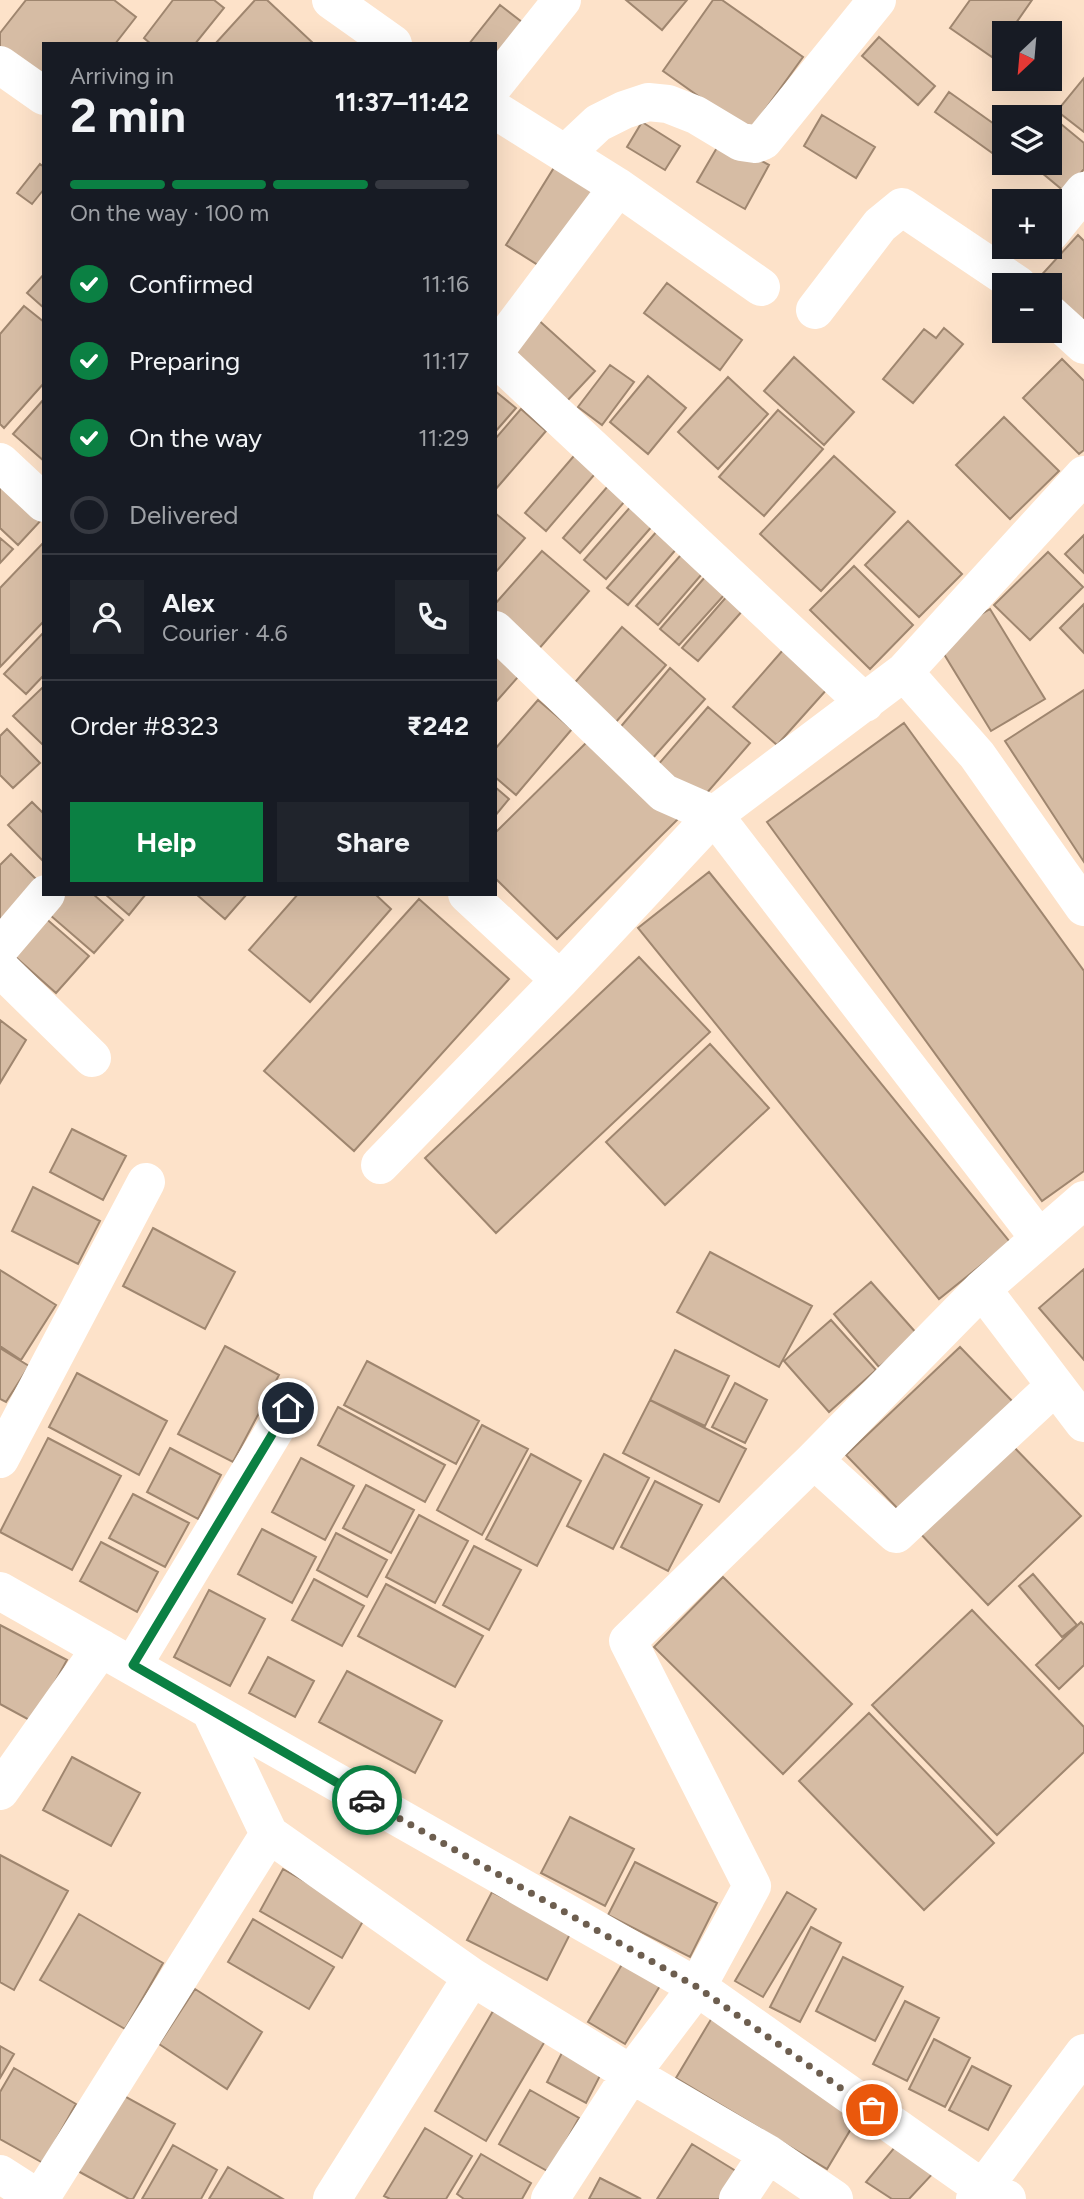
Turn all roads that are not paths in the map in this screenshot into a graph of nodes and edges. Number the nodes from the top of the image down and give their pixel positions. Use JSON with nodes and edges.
{"nodes":[{"id":1,"x":561,"y":0,"type":"edge"},
{"id":2,"x":877,"y":0,"type":"edge"},
{"id":3,"x":343,"y":21,"type":"edge"},
{"id":4,"x":389,"y":42,"type":"edge"},
{"id":5,"x":0,"y":65,"type":"edge"},
{"id":6,"x":497,"y":81,"type":"edge"},
{"id":7,"x":42,"y":95,"type":"edge"},
{"id":8,"x":497,"y":111,"type":"edge"},
{"id":9,"x":565,"y":154,"type":"junction"},
{"id":10,"x":618,"y":187,"type":"junction"},
{"id":11,"x":1084,"y":191,"type":"edge"},
{"id":12,"x":1062,"y":218,"type":"edge"},
{"id":13,"x":1001,"y":273,"type":"edge"},
{"id":14,"x":761,"y":287,"type":"dead end"},
{"id":15,"x":815,"y":310,"type":"dead end"},
{"id":16,"x":1062,"y":325,"type":"edge"},
{"id":17,"x":1084,"y":345,"type":"edge"},
{"id":18,"x":497,"y":348,"type":"edge"},
{"id":19,"x":497,"y":359,"type":"edge"},
{"id":20,"x":0,"y":462,"type":"edge"},
{"id":21,"x":1084,"y":475,"type":"edge"},
{"id":22,"x":42,"y":501,"type":"edge"},
{"id":23,"x":497,"y":632,"type":"edge"},
{"id":24,"x":904,"y":672,"type":"junction"},
{"id":25,"x":865,"y":703,"type":"junction"},
{"id":26,"x":714,"y":815,"type":"junction"},
{"id":27,"x":44,"y":896,"type":"edge"},
{"id":28,"x":469,"y":896,"type":"edge"},
{"id":29,"x":1084,"y":907,"type":"edge"},
{"id":30,"x":0,"y":947,"type":"edge"},
{"id":31,"x":0,"y":968,"type":"edge"},
{"id":32,"x":560,"y":980,"type":"junction"},
{"id":33,"x":92,"y":1058,"type":"dead end"},
{"id":34,"x":380,"y":1165,"type":"dead end"},
{"id":35,"x":146,"y":1182,"type":"dead end"},
{"id":36,"x":1084,"y":1200,"type":"edge"},
{"id":37,"x":1039,"y":1238,"type":"junction"},
{"id":38,"x":982,"y":1289,"type":"junction"},
{"id":39,"x":1055,"y":1386,"type":"junction"},
{"id":40,"x":288,"y":1408,"type":"dead end"},
{"id":41,"x":1084,"y":1423,"type":"edge"},
{"id":42,"x":0,"y":1459,"type":"edge"},
{"id":43,"x":814,"y":1460,"type":"junction"},
{"id":44,"x":0,"y":1591,"type":"edge"},
{"id":45,"x":117,"y":1657,"type":"junction"},
{"id":46,"x":211,"y":1712,"type":"junction"},
{"id":47,"x":0,"y":1791,"type":"edge"},
{"id":48,"x":269,"y":1834,"type":"junction"},
{"id":49,"x":472,"y":1977,"type":"junction"},
{"id":50,"x":697,"y":1987,"type":"junction"},
{"id":51,"x":1084,"y":2053,"type":"edge"},
{"id":52,"x":631,"y":2074,"type":"junction"},
{"id":53,"x":768,"y":2154,"type":"junction"},
{"id":54,"x":0,"y":2174,"type":"edge"},
{"id":55,"x":988,"y":2195,"type":"edge"},
{"id":56,"x":40,"y":2199,"type":"edge"},
{"id":57,"x":332,"y":2199,"type":"edge"},
{"id":58,"x":550,"y":2199,"type":"edge"},
{"id":59,"x":738,"y":2199,"type":"edge"},
{"id":60,"x":834,"y":2199,"type":"edge"}],
"edges":[{"from":1,"to":6,"type":"street"},
{"from":2,"to":9,"type":"street"},
{"from":3,"to":4,"type":"street"},
{"from":5,"to":7,"type":"street"},
{"from":8,"to":9,"type":"street"},
{"from":9,"to":10,"type":"street"},
{"from":10,"to":14,"type":"street"},
{"from":10,"to":18,"type":"street"},
{"from":11,"to":12,"type":"street"},
{"from":13,"to":15,"type":"street"},
{"from":16,"to":17,"type":"street"},
{"from":19,"to":25,"type":"street"},
{"from":20,"to":22,"type":"street"},
{"from":21,"to":24,"type":"street"},
{"from":23,"to":26,"type":"street"},
{"from":24,"to":25,"type":"street"},
{"from":24,"to":29,"type":"street"},
{"from":25,"to":26,"type":"street"},
{"from":26,"to":32,"type":"street"},
{"from":26,"to":37,"type":"street"},
{"from":27,"to":30,"type":"street"},
{"from":28,"to":32,"type":"street"},
{"from":31,"to":33,"type":"street"},
{"from":32,"to":34,"type":"street"},
{"from":35,"to":42,"type":"street"},
{"from":36,"to":37,"type":"street"},
{"from":37,"to":38,"type":"street"},
{"from":38,"to":39,"type":"street"},
{"from":38,"to":43,"type":"street"},
{"from":39,"to":41,"type":"street"},
{"from":39,"to":43,"type":"street"},
{"from":40,"to":45,"type":"street"},
{"from":43,"to":50,"type":"street"},
{"from":44,"to":45,"type":"street"},
{"from":45,"to":46,"type":"street"},
{"from":45,"to":47,"type":"street"},
{"from":46,"to":48,"type":"street"},
{"from":46,"to":50,"type":"street"},
{"from":48,"to":49,"type":"street"},
{"from":48,"to":56,"type":"street"},
{"from":49,"to":52,"type":"street"},
{"from":49,"to":57,"type":"street"},
{"from":50,"to":52,"type":"street"},
{"from":50,"to":55,"type":"street"},
{"from":51,"to":55,"type":"street"},
{"from":52,"to":53,"type":"street"},
{"from":52,"to":58,"type":"street"},
{"from":53,"to":59,"type":"street"},
{"from":53,"to":60,"type":"street"},
{"from":54,"to":56,"type":"street"}]}
